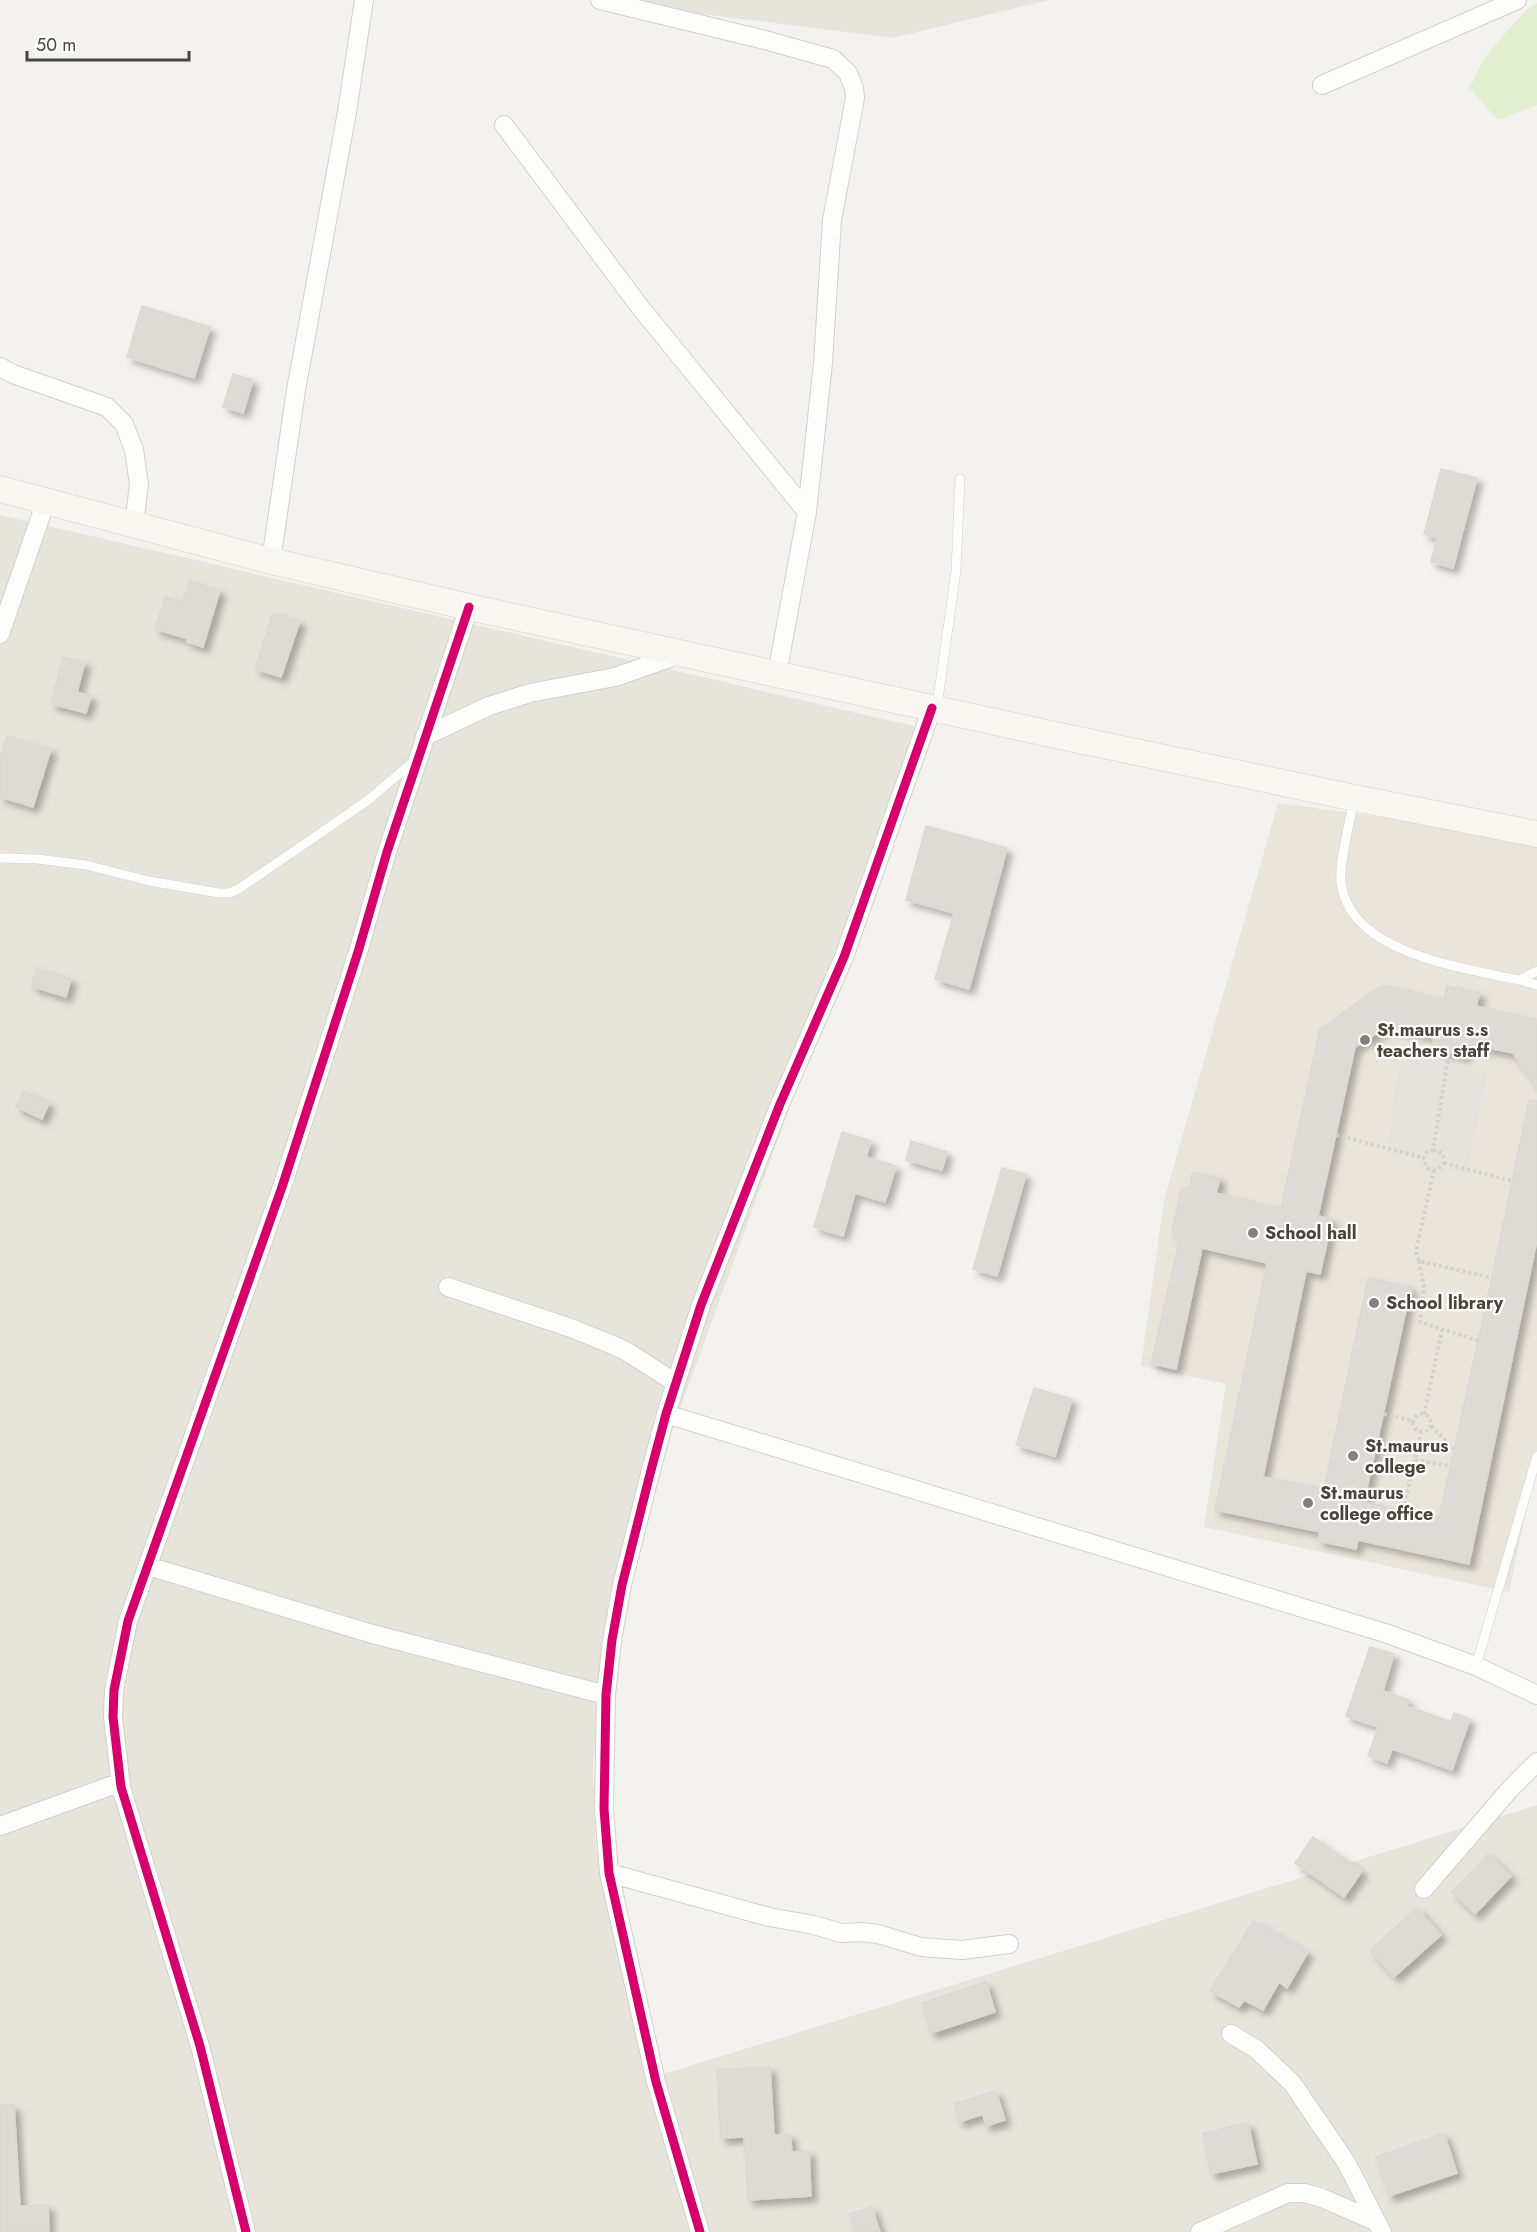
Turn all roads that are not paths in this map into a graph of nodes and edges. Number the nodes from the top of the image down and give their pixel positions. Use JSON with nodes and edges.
{"nodes":[{"id":1,"x":364,"y":0,"type":"edge"},
{"id":2,"x":600,"y":0,"type":"edge"},
{"id":3,"x":1517,"y":0,"type":"edge"},
{"id":4,"x":1322,"y":85,"type":"dead end"},
{"id":5,"x":504,"y":125,"type":"dead end"},
{"id":6,"x":0,"y":367,"type":"edge"},
{"id":7,"x":960,"y":479,"type":"dead end"},
{"id":8,"x":0,"y":489,"type":"edge"},
{"id":9,"x":46,"y":501,"type":"junction"},
{"id":10,"x":807,"y":512,"type":"junction"},
{"id":11,"x":134,"y":525,"type":"junction"},
{"id":12,"x":271,"y":561,"type":"junction"},
{"id":13,"x":468,"y":607,"type":"junction"},
{"id":14,"x":0,"y":634,"type":"edge"},
{"id":15,"x":681,"y":654,"type":"junction"},
{"id":16,"x":777,"y":674,"type":"junction"},
{"id":17,"x":934,"y":709,"type":"junction"},
{"id":18,"x":425,"y":736,"type":"junction"},
{"id":19,"x":417,"y":758,"type":"junction"},
{"id":20,"x":1355,"y":798,"type":"junction"},
{"id":21,"x":1537,"y":834,"type":"edge"},
{"id":22,"x":0,"y":858,"type":"edge"},
{"id":23,"x":1537,"y":971,"type":"edge"},
{"id":24,"x":1519,"y":980,"type":"junction"},
{"id":25,"x":1537,"y":985,"type":"edge"},
{"id":26,"x":448,"y":1287,"type":"dead end"},
{"id":27,"x":676,"y":1383,"type":"junction"},
{"id":28,"x":666,"y":1414,"type":"junction"},
{"id":29,"x":1537,"y":1456,"type":"edge"},
{"id":30,"x":147,"y":1566,"type":"junction"},
{"id":31,"x":1476,"y":1666,"type":"junction"},
{"id":32,"x":606,"y":1695,"type":"junction"},
{"id":33,"x":1537,"y":1695,"type":"edge"},
{"id":34,"x":1537,"y":1762,"type":"edge"},
{"id":35,"x":121,"y":1782,"type":"junction"},
{"id":36,"x":0,"y":1826,"type":"edge"},
{"id":37,"x":609,"y":1873,"type":"junction"},
{"id":38,"x":1424,"y":1889,"type":"dead end"},
{"id":39,"x":1009,"y":1944,"type":"dead end"},
{"id":40,"x":1231,"y":2034,"type":"dead end"},
{"id":41,"x":1379,"y":2226,"type":"edge"},
{"id":42,"x":246,"y":2232,"type":"edge"},
{"id":43,"x":700,"y":2232,"type":"edge"},
{"id":44,"x":1200,"y":2232,"type":"edge"}],
"edges":[{"from":1,"to":12,"type":"street"},
{"from":2,"to":10,"type":"street"},
{"from":3,"to":4,"type":"street"},
{"from":5,"to":10,"type":"street"},
{"from":6,"to":11,"type":"street"},
{"from":7,"to":17,"type":"lane"},
{"from":8,"to":9,"type":"street"},
{"from":9,"to":11,"type":"street"},
{"from":9,"to":14,"type":"street"},
{"from":10,"to":16,"type":"street"},
{"from":11,"to":12,"type":"street"},
{"from":12,"to":13,"type":"street"},
{"from":13,"to":15,"type":"street"},
{"from":13,"to":18,"type":"street"},
{"from":15,"to":16,"type":"street"},
{"from":15,"to":18,"type":"street"},
{"from":16,"to":17,"type":"street"},
{"from":17,"to":20,"type":"street"},
{"from":17,"to":27,"type":"street"},
{"from":18,"to":19,"type":"street"},
{"from":19,"to":22,"type":"lane"},
{"from":19,"to":30,"type":"street"},
{"from":20,"to":21,"type":"street"},
{"from":20,"to":24,"type":"lane"},
{"from":23,"to":24,"type":"lane"},
{"from":24,"to":25,"type":"lane"},
{"from":26,"to":27,"type":"street"},
{"from":27,"to":28,"type":"street"},
{"from":28,"to":31,"type":"street"},
{"from":28,"to":32,"type":"street"},
{"from":29,"to":31,"type":"lane"},
{"from":30,"to":32,"type":"street"},
{"from":30,"to":35,"type":"street"},
{"from":31,"to":33,"type":"street"},
{"from":32,"to":37,"type":"street"},
{"from":34,"to":38,"type":"street"},
{"from":35,"to":36,"type":"street"},
{"from":35,"to":42,"type":"street"},
{"from":37,"to":39,"type":"street"},
{"from":37,"to":43,"type":"street"},
{"from":40,"to":41,"type":"street"},
{"from":41,"to":44,"type":"street"}]}
